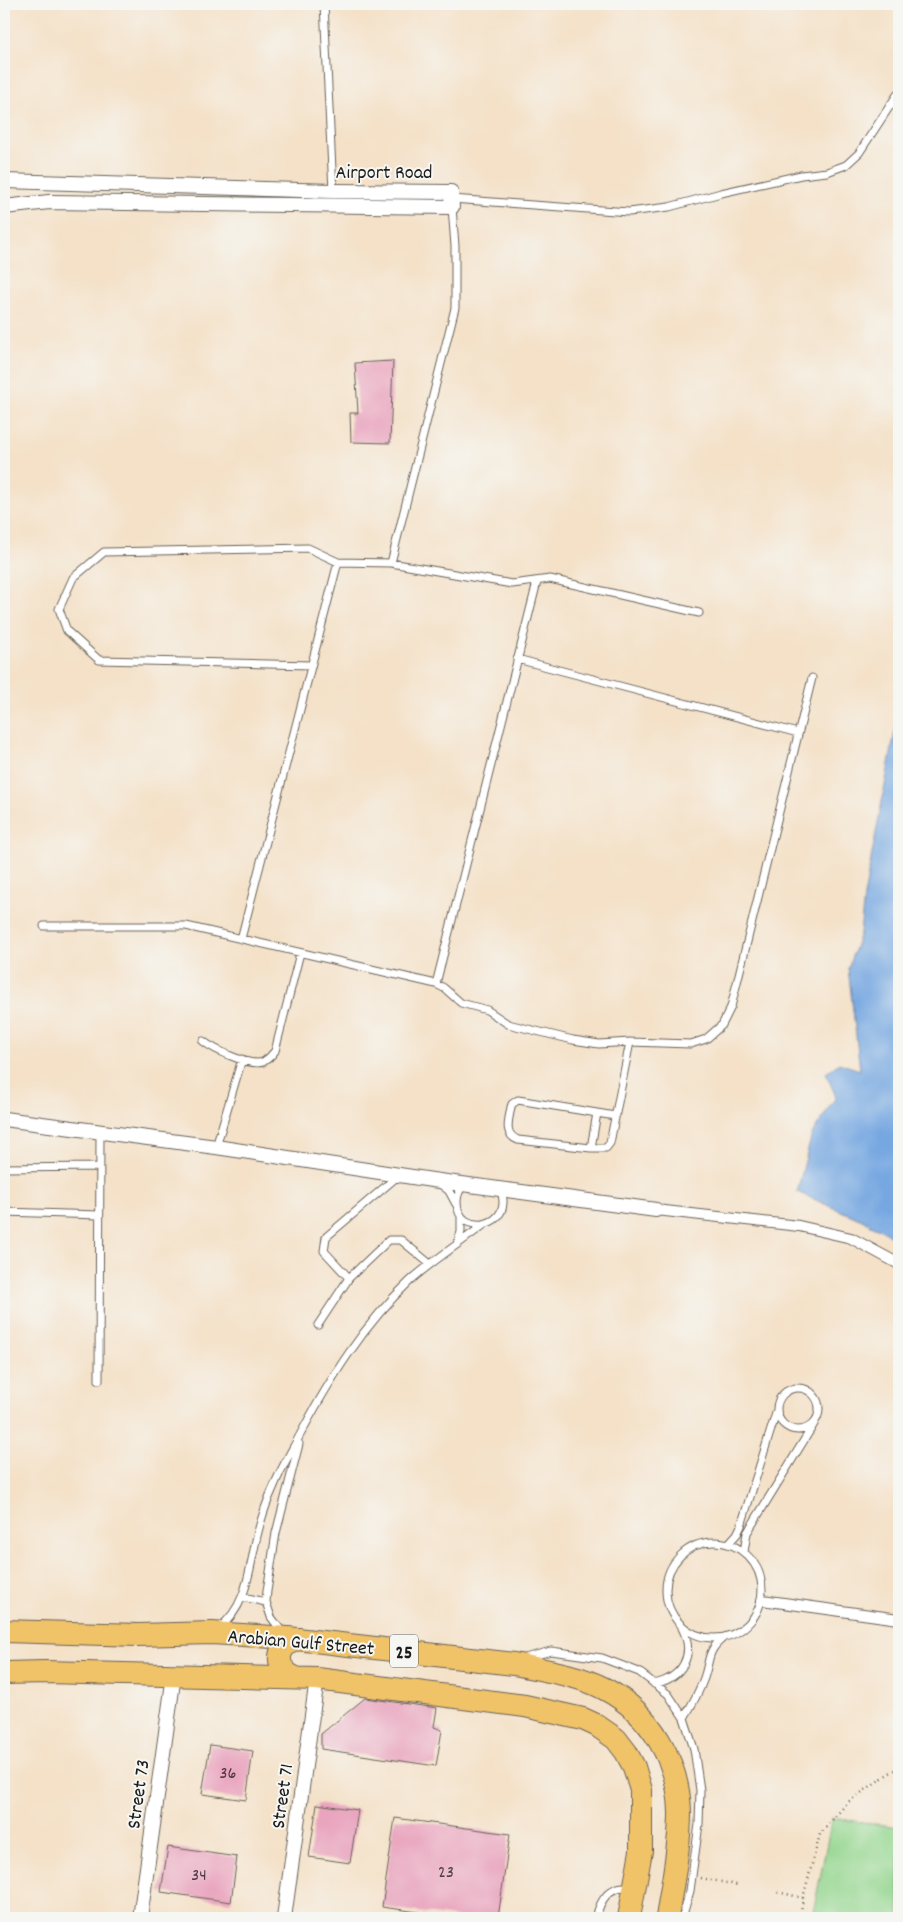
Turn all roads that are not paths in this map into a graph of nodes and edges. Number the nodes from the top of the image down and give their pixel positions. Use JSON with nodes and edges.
{"nodes":[{"id":1,"x":324,"y":4,"type":"edge"},
{"id":2,"x":899,"y":92,"type":"edge"},
{"id":3,"x":4,"y":181,"type":"edge"},
{"id":4,"x":333,"y":191,"type":"junction"},
{"id":5,"x":452,"y":203,"type":"junction"},
{"id":6,"x":4,"y":207,"type":"edge"},
{"id":7,"x":338,"y":562,"type":"junction"},
{"id":8,"x":391,"y":562,"type":"junction"},
{"id":9,"x":537,"y":582,"type":"junction"},
{"id":10,"x":699,"y":613,"type":"dead end"},
{"id":11,"x":517,"y":659,"type":"junction"},
{"id":12,"x":311,"y":665,"type":"junction"},
{"id":13,"x":812,"y":678,"type":"dead end"},
{"id":14,"x":798,"y":733,"type":"junction"},
{"id":15,"x":44,"y":926,"type":"dead end"},
{"id":16,"x":241,"y":939,"type":"junction"},
{"id":17,"x":300,"y":953,"type":"junction"},
{"id":18,"x":436,"y":984,"type":"junction"},
{"id":19,"x":203,"y":1041,"type":"dead end"},
{"id":20,"x":630,"y":1042,"type":"junction"},
{"id":21,"x":242,"y":1059,"type":"junction"},
{"id":22,"x":597,"y":1113,"type":"junction"},
{"id":23,"x":615,"y":1116,"type":"junction"},
{"id":24,"x":4,"y":1120,"type":"edge"},
{"id":25,"x":100,"y":1131,"type":"junction"},
{"id":26,"x":216,"y":1147,"type":"junction"},
{"id":27,"x":591,"y":1148,"type":"junction"},
{"id":28,"x":99,"y":1167,"type":"junction"},
{"id":29,"x":4,"y":1168,"type":"edge"},
{"id":30,"x":400,"y":1175,"type":"junction"},
{"id":31,"x":432,"y":1180,"type":"junction"},
{"id":32,"x":464,"y":1184,"type":"junction"},
{"id":33,"x":500,"y":1189,"type":"junction"},
{"id":34,"x":457,"y":1207,"type":"junction"},
{"id":35,"x":656,"y":1210,"type":"joint"},
{"id":36,"x":4,"y":1212,"type":"edge"},
{"id":37,"x":461,"y":1215,"type":"junction"},
{"id":38,"x":99,"y":1216,"type":"junction"},
{"id":39,"x":485,"y":1224,"type":"junction"},
{"id":40,"x":456,"y":1246,"type":"junction"},
{"id":41,"x":430,"y":1264,"type":"junction"},
{"id":42,"x":899,"y":1264,"type":"edge"},
{"id":43,"x":349,"y":1278,"type":"junction"},
{"id":44,"x":318,"y":1325,"type":"dead end"},
{"id":45,"x":98,"y":1380,"type":"dead end"},
{"id":46,"x":777,"y":1410,"type":"junction"},
{"id":47,"x":814,"y":1424,"type":"junction"},
{"id":48,"x":303,"y":1429,"type":"junction"},
{"id":49,"x":728,"y":1544,"type":"junction"},
{"id":50,"x":744,"y":1552,"type":"junction"},
{"id":51,"x":243,"y":1597,"type":"junction"},
{"id":52,"x":762,"y":1600,"type":"junction"},
{"id":53,"x":266,"y":1602,"type":"junction"},
{"id":54,"x":899,"y":1619,"type":"edge"},
{"id":55,"x":681,"y":1626,"type":"junction"},
{"id":56,"x":4,"y":1631,"type":"edge"},
{"id":57,"x":212,"y":1633,"type":"junction"},
{"id":58,"x":138,"y":1635,"type":"junction"},
{"id":59,"x":723,"y":1638,"type":"junction"},
{"id":60,"x":294,"y":1639,"type":"junction"},
{"id":61,"x":4,"y":1640,"type":"edge"},
{"id":62,"x":508,"y":1664,"type":"junction"},
{"id":63,"x":4,"y":1673,"type":"edge"},
{"id":64,"x":174,"y":1675,"type":"junction"},
{"id":65,"x":306,"y":1678,"type":"junction"},
{"id":66,"x":654,"y":1684,"type":"junction"},
{"id":67,"x":684,"y":1718,"type":"junction"},
{"id":68,"x":641,"y":1851,"type":"junction"},
{"id":69,"x":676,"y":1856,"type":"junction"},
{"id":70,"x":634,"y":1888,"type":"junction"},
{"id":71,"x":140,"y":1918,"type":"edge"},
{"id":72,"x":284,"y":1918,"type":"edge"},
{"id":73,"x":596,"y":1918,"type":"edge"},
{"id":74,"x":629,"y":1918,"type":"edge"},
{"id":75,"x":667,"y":1918,"type":"edge"},
{"id":76,"x":682,"y":1918,"type":"edge"}],
"edges":[{"from":1,"to":4,"type":"lane"},
{"from":2,"to":5,"type":"lane"},
{"from":3,"to":4,"type":"street","name":"Airport Road"},
{"from":4,"to":5,"type":"street","name":"Airport Road"},
{"from":5,"to":6,"type":"street","name":"Airport Road"},
{"from":5,"to":8,"type":"lane"},
{"from":7,"to":8,"type":"lane"},
{"from":7,"to":12,"type":"lane"},
{"from":7,"to":12,"type":"lane"},
{"from":8,"to":9,"type":"lane"},
{"from":9,"to":10,"type":"lane"},
{"from":9,"to":11,"type":"lane"},
{"from":11,"to":14,"type":"lane"},
{"from":11,"to":18,"type":"lane"},
{"from":12,"to":16,"type":"lane"},
{"from":13,"to":14,"type":"lane"},
{"from":14,"to":20,"type":"lane"},
{"from":15,"to":16,"type":"lane"},
{"from":16,"to":17,"type":"lane"},
{"from":17,"to":18,"type":"lane"},
{"from":17,"to":21,"type":"lane"},
{"from":18,"to":20,"type":"lane"},
{"from":19,"to":21,"type":"lane"},
{"from":20,"to":23,"type":"lane"},
{"from":21,"to":26,"type":"lane"},
{"from":22,"to":23,"type":"lane"},
{"from":22,"to":27,"type":"lane"},
{"from":22,"to":27,"type":"lane"},
{"from":23,"to":27,"type":"lane"},
{"from":24,"to":25,"type":"street"},
{"from":25,"to":26,"type":"street"},
{"from":25,"to":28,"type":"lane"},
{"from":26,"to":30,"type":"street"},
{"from":28,"to":29,"type":"lane"},
{"from":28,"to":38,"type":"lane"},
{"from":30,"to":31,"type":"street"},
{"from":30,"to":43,"type":"lane"},
{"from":31,"to":32,"type":"street"},
{"from":31,"to":34,"type":"lane"},
{"from":32,"to":33,"type":"street"},
{"from":32,"to":34,"type":"lane"},
{"from":33,"to":35,"type":"street"},
{"from":33,"to":39,"type":"lane"},
{"from":34,"to":37,"type":"lane"},
{"from":35,"to":42,"type":"street"},
{"from":36,"to":38,"type":"lane"},
{"from":37,"to":39,"type":"lane"},
{"from":37,"to":40,"type":"lane"},
{"from":38,"to":45,"type":"lane"},
{"from":39,"to":40,"type":"lane"},
{"from":40,"to":41,"type":"lane"},
{"from":41,"to":43,"type":"lane"},
{"from":41,"to":48,"type":"lane"},
{"from":43,"to":44,"type":"lane"},
{"from":46,"to":47,"type":"lane"},
{"from":46,"to":47,"type":"lane"},
{"from":46,"to":49,"type":"lane"},
{"from":47,"to":50,"type":"lane"},
{"from":48,"to":51,"type":"lane"},
{"from":48,"to":53,"type":"lane"},
{"from":49,"to":50,"type":"lane"},
{"from":49,"to":55,"type":"lane"},
{"from":50,"to":52,"type":"lane"},
{"from":51,"to":53,"type":"lane"},
{"from":51,"to":57,"type":"lane"},
{"from":52,"to":54,"type":"street"},
{"from":52,"to":59,"type":"lane"},
{"from":53,"to":60,"type":"lane"},
{"from":55,"to":59,"type":"lane"},
{"from":55,"to":66,"type":"lane"},
{"from":56,"to":58,"type":"main road","name":"Arabian Gulf Street","number":"25"},
{"from":57,"to":58,"type":"main road","name":"Arabian Gulf Street","number":"25"},
{"from":57,"to":60,"type":"main road","name":"Arabian Gulf Street","number":"25"},
{"from":58,"to":61,"type":"main road"},
{"from":59,"to":67,"type":"lane"},
{"from":60,"to":62,"type":"main road","name":"Arabian Gulf Street","number":"25"},
{"from":60,"to":65,"type":"main road"},
{"from":62,"to":66,"type":"lane"},
{"from":62,"to":69,"type":"main road","name":"Arabian Gulf Street","number":"25"},
{"from":63,"to":64,"type":"main road","name":"Arabian Gulf Street","number":"25"},
{"from":64,"to":65,"type":"main road","name":"Arabian Gulf Street","number":"25"},
{"from":64,"to":71,"type":"street","name":"Street 73"},
{"from":65,"to":68,"type":"main road","name":"Arabian Gulf Street","number":"25"},
{"from":65,"to":72,"type":"street","name":"Street 71"},
{"from":66,"to":67,"type":"lane"},
{"from":67,"to":76,"type":"lane"},
{"from":68,"to":69,"type":"main road"},
{"from":68,"to":70,"type":"main road","name":"Arabian Gulf Street","number":"25"},
{"from":69,"to":75,"type":"main road","name":"Arabian Gulf Street","number":"25"},
{"from":70,"to":73,"type":"lane"},
{"from":70,"to":74,"type":"main road","name":"Arabian Gulf Street","number":"25"}]}
